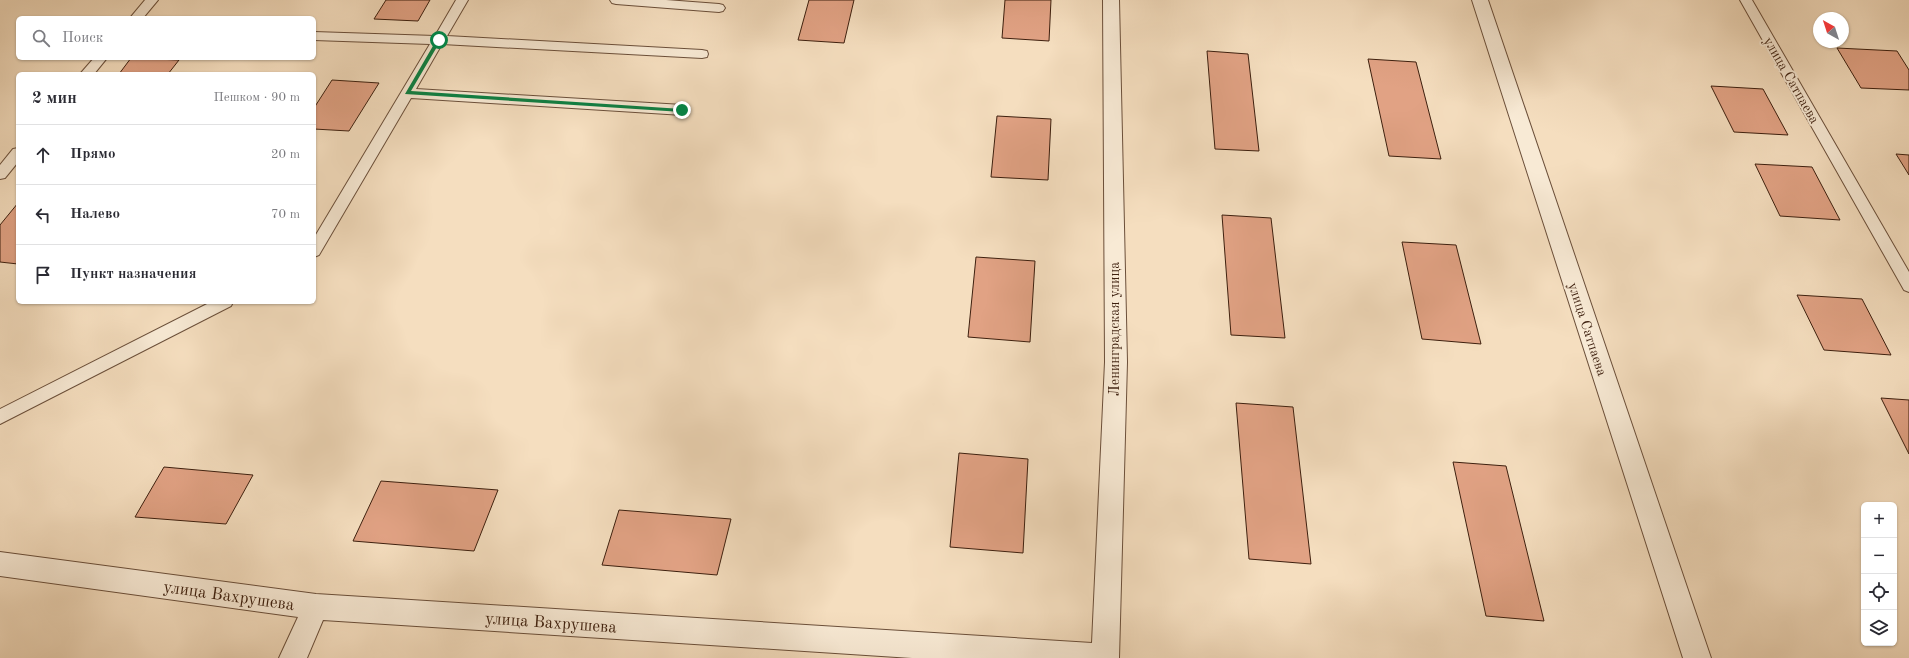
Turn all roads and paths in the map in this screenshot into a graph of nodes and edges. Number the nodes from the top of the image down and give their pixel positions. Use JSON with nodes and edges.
{"nodes":[{"id":1,"x":152,"y":0,"type":"edge"},
{"id":2,"x":462,"y":0,"type":"edge"},
{"id":3,"x":616,"y":0,"type":"edge"},
{"id":4,"x":1111,"y":0,"type":"edge"},
{"id":5,"x":1480,"y":0,"type":"edge"},
{"id":6,"x":1746,"y":0,"type":"edge"},
{"id":7,"x":719,"y":8,"type":"dead end"},
{"id":8,"x":138,"y":16,"type":"edge"},
{"id":9,"x":316,"y":36,"type":"edge"},
{"id":10,"x":439,"y":40,"type":"junction"},
{"id":11,"x":702,"y":54,"type":"dead end"},
{"id":12,"x":99,"y":60,"type":"edge"},
{"id":13,"x":89,"y":72,"type":"edge"},
{"id":14,"x":407,"y":93,"type":"junction"},
{"id":15,"x":682,"y":110,"type":"dead end"},
{"id":16,"x":16,"y":155,"type":"edge"},
{"id":17,"x":0,"y":174,"type":"edge"},
{"id":18,"x":316,"y":248,"type":"edge"},
{"id":19,"x":1909,"y":286,"type":"edge"},
{"id":20,"x":221,"y":304,"type":"edge"},
{"id":21,"x":0,"y":417,"type":"edge"},
{"id":22,"x":0,"y":564,"type":"edge"},
{"id":23,"x":316,"y":607,"type":"junction"},
{"id":24,"x":293,"y":658,"type":"edge"},
{"id":25,"x":1108,"y":658,"type":"edge"},
{"id":26,"x":1697,"y":658,"type":"edge"}],
"edges":[{"from":1,"to":8,"type":"lane"},
{"from":2,"to":10,"type":"lane"},
{"from":3,"to":7,"type":"lane"},
{"from":4,"to":25,"type":"street","name":"Ленинградская улица"},
{"from":5,"to":26,"type":"street","name":"улица Сатпаева"},
{"from":6,"to":19,"type":"lane","name":"улица Сатпаева"},
{"from":9,"to":10,"type":"lane"},
{"from":10,"to":11,"type":"lane"},
{"from":10,"to":14,"type":"lane"},
{"from":12,"to":13,"type":"lane"},
{"from":14,"to":15,"type":"lane"},
{"from":14,"to":18,"type":"lane"},
{"from":16,"to":17,"type":"lane"},
{"from":20,"to":21,"type":"lane"},
{"from":22,"to":23,"type":"street","name":"улица Вахрушева"},
{"from":23,"to":24,"type":"street"},
{"from":23,"to":25,"type":"street","name":"улица Вахрушева"}]}
